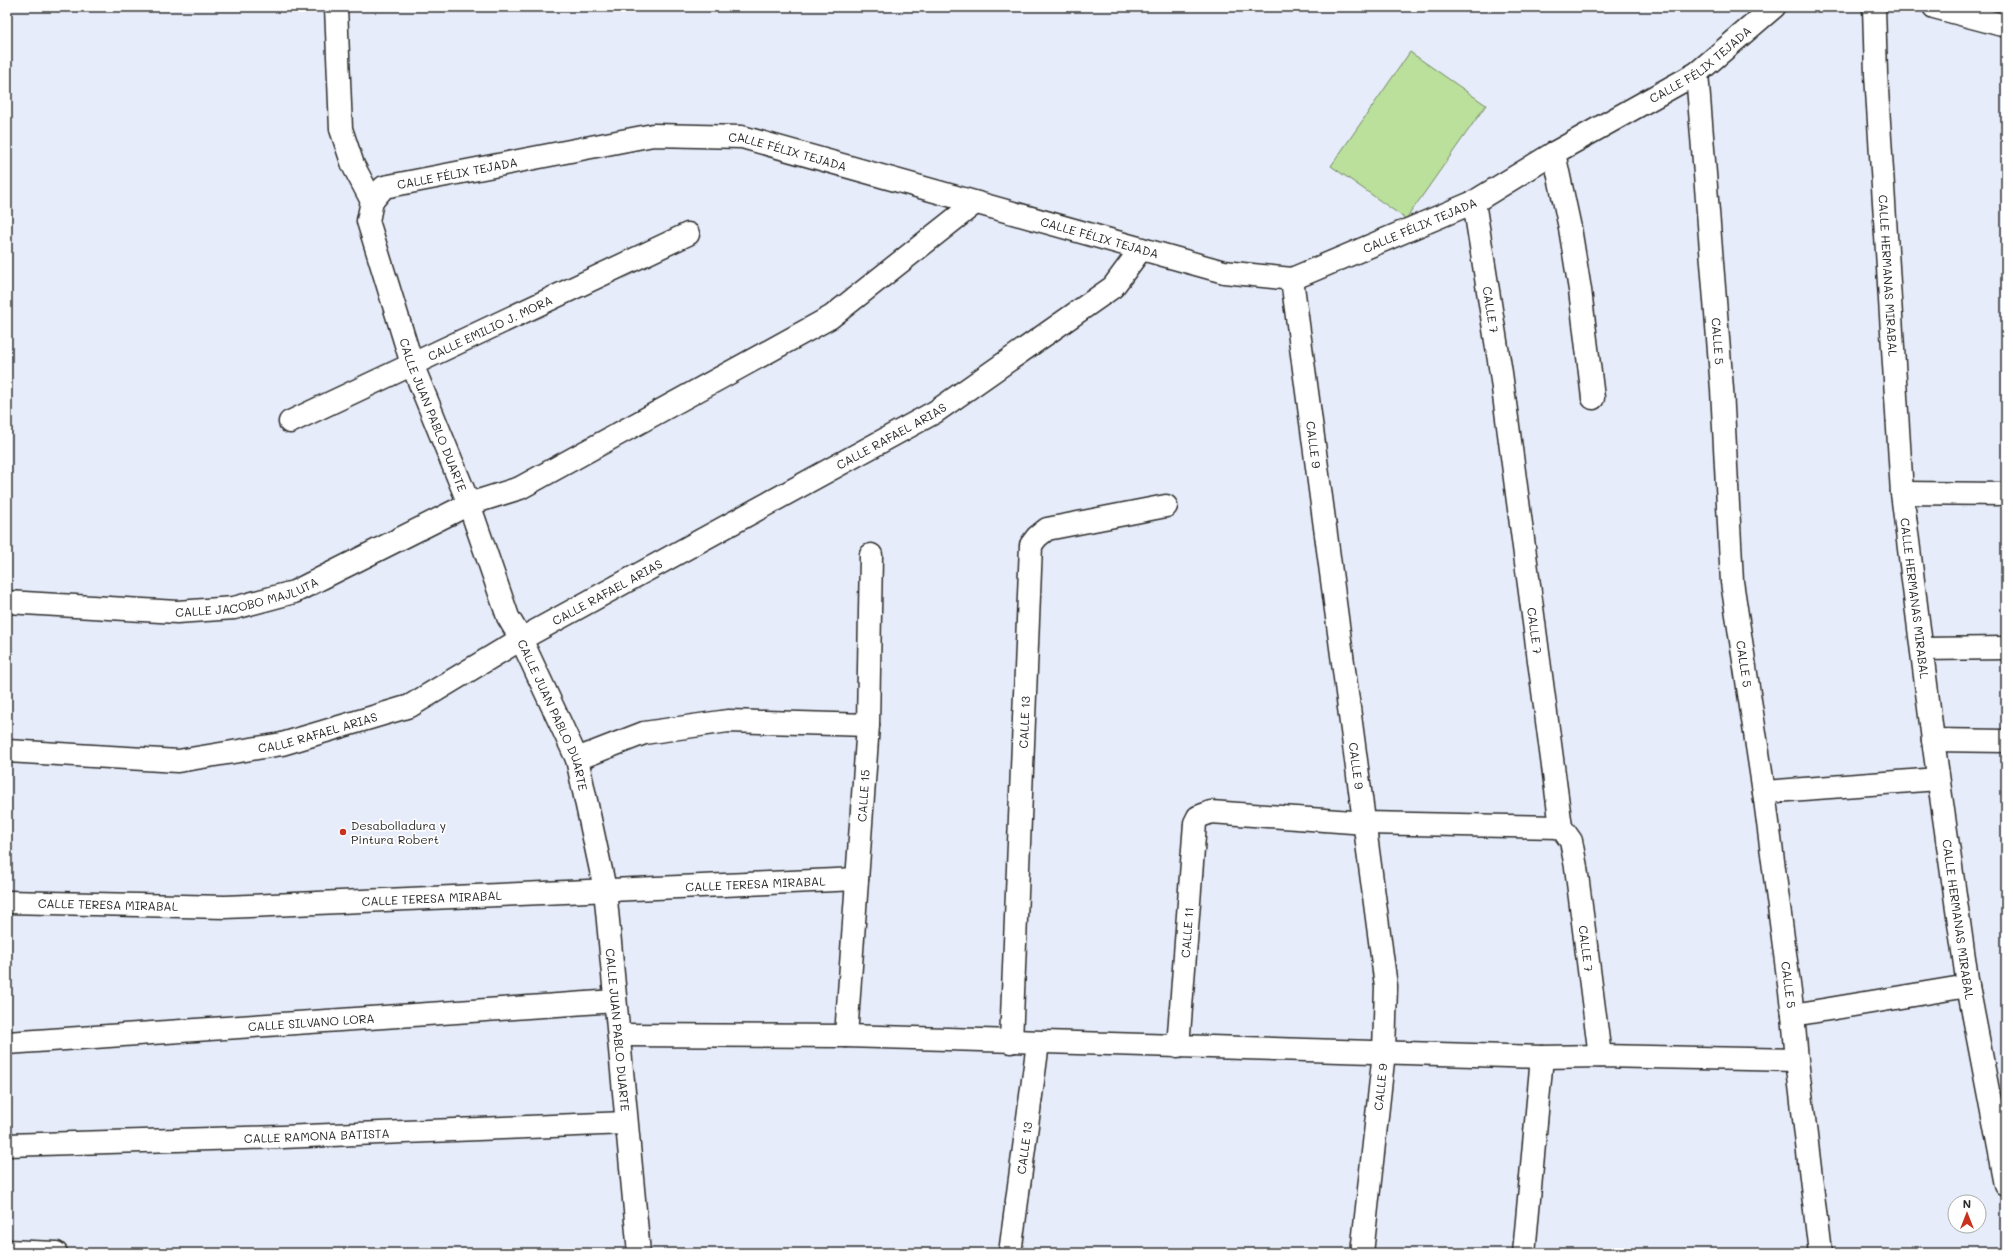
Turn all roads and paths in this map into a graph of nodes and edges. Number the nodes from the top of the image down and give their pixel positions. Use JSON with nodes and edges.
{"nodes":[{"id":1,"x":336,"y":7,"type":"edge"},
{"id":2,"x":1774,"y":7,"type":"edge"},
{"id":3,"x":1874,"y":7,"type":"edge"},
{"id":4,"x":1934,"y":7,"type":"edge"},
{"id":5,"x":2006,"y":26,"type":"edge"},
{"id":6,"x":1697,"y":73,"type":"junction"},
{"id":7,"x":1554,"y":153,"type":"junction"},
{"id":8,"x":372,"y":201,"type":"junction"},
{"id":9,"x":975,"y":202,"type":"junction"},
{"id":10,"x":1474,"y":202,"type":"junction"},
{"id":11,"x":688,"y":234,"type":"dead end"},
{"id":12,"x":1141,"y":249,"type":"junction"},
{"id":13,"x":1292,"y":279,"type":"junction"},
{"id":14,"x":412,"y":364,"type":"junction"},
{"id":15,"x":1593,"y":398,"type":"dead end"},
{"id":16,"x":290,"y":422,"type":"dead end"},
{"id":17,"x":1902,"y":493,"type":"junction"},
{"id":18,"x":2006,"y":494,"type":"edge"},
{"id":19,"x":469,"y":504,"type":"junction"},
{"id":20,"x":1166,"y":506,"type":"dead end"},
{"id":21,"x":871,"y":555,"type":"dead end"},
{"id":22,"x":7,"y":602,"type":"edge"},
{"id":23,"x":521,"y":639,"type":"junction"},
{"id":24,"x":2006,"y":648,"type":"edge"},
{"id":25,"x":1922,"y":649,"type":"junction"},
{"id":26,"x":868,"y":725,"type":"junction"},
{"id":27,"x":1933,"y":740,"type":"junction"},
{"id":28,"x":2006,"y":741,"type":"edge"},
{"id":29,"x":7,"y":752,"type":"edge"},
{"id":30,"x":578,"y":759,"type":"junction"},
{"id":31,"x":1938,"y":779,"type":"junction"},
{"id":32,"x":1764,"y":792,"type":"junction"},
{"id":33,"x":1366,"y":823,"type":"junction"},
{"id":34,"x":1561,"y":827,"type":"junction"},
{"id":35,"x":857,"y":879,"type":"junction"},
{"id":36,"x":605,"y":889,"type":"junction"},
{"id":37,"x":7,"y":902,"type":"edge"},
{"id":38,"x":1968,"y":986,"type":"junction"},
{"id":39,"x":615,"y":1001,"type":"junction"},
{"id":40,"x":1793,"y":1015,"type":"junction"},
{"id":41,"x":618,"y":1035,"type":"junction"},
{"id":42,"x":846,"y":1036,"type":"junction"},
{"id":43,"x":1011,"y":1042,"type":"junction"},
{"id":44,"x":7,"y":1043,"type":"edge"},
{"id":45,"x":1038,"y":1043,"type":"junction"},
{"id":46,"x":1178,"y":1048,"type":"junction"},
{"id":47,"x":1384,"y":1052,"type":"junction"},
{"id":48,"x":1600,"y":1056,"type":"junction"},
{"id":49,"x":1542,"y":1057,"type":"junction"},
{"id":50,"x":1796,"y":1060,"type":"junction"},
{"id":51,"x":626,"y":1123,"type":"junction"},
{"id":52,"x":7,"y":1145,"type":"edge"},
{"id":53,"x":2006,"y":1185,"type":"edge"},
{"id":54,"x":7,"y":1251,"type":"edge"},
{"id":55,"x":56,"y":1253,"type":"edge"},
{"id":56,"x":639,"y":1253,"type":"edge"},
{"id":57,"x":1010,"y":1253,"type":"edge"},
{"id":58,"x":1362,"y":1253,"type":"edge"},
{"id":59,"x":1524,"y":1253,"type":"edge"},
{"id":60,"x":1820,"y":1253,"type":"edge"}],
"edges":[{"from":1,"to":8,"type":"street"},
{"from":2,"to":6,"type":"street","name":"CALLE FÉLIX TEJADA"},
{"from":3,"to":17,"type":"street","name":"CALLE HERMANAS MIRABAL"},
{"from":4,"to":5,"type":"street"},
{"from":6,"to":7,"type":"street","name":"CALLE FÉLIX TEJADA"},
{"from":6,"to":32,"type":"street","name":"CALLE 5"},
{"from":7,"to":10,"type":"street","name":"CALLE FÉLIX TEJADA"},
{"from":7,"to":15,"type":"street"},
{"from":8,"to":9,"type":"street","name":"CALLE FÉLIX TEJADA"},
{"from":8,"to":14,"type":"street","name":"CALLE JUAN PABLO DUARTE"},
{"from":9,"to":12,"type":"street","name":"CALLE FÉLIX TEJADA"},
{"from":9,"to":19,"type":"street","name":"CALLE JACOBO MAJLUTA"},
{"from":10,"to":13,"type":"street","name":"CALLE FÉLIX TEJADA"},
{"from":10,"to":34,"type":"street","name":"CALLE 7"},
{"from":11,"to":14,"type":"street","name":"CALLE EMILIO J. MORA"},
{"from":12,"to":13,"type":"street","name":"CALLE FÉLIX TEJADA"},
{"from":12,"to":23,"type":"street","name":"CALLE RAFAEL ARIAS"},
{"from":13,"to":33,"type":"street","name":"CALLE 9"},
{"from":14,"to":16,"type":"street","name":"CALLE EMILIO J. MORA"},
{"from":14,"to":19,"type":"street","name":"CALLE JUAN PABLO DUARTE"},
{"from":17,"to":18,"type":"street"},
{"from":17,"to":25,"type":"street","name":"CALLE HERMANAS MIRABAL"},
{"from":19,"to":22,"type":"street","name":"CALLE JACOBO MAJLUTA"},
{"from":19,"to":23,"type":"street","name":"CALLE JUAN PABLO DUARTE"},
{"from":20,"to":43,"type":"street","name":"CALLE 13"},
{"from":21,"to":26,"type":"street","name":"CALLE 15"},
{"from":23,"to":29,"type":"street","name":"CALLE RAFAEL ARIAS"},
{"from":23,"to":30,"type":"street","name":"CALLE JUAN PABLO DUARTE"},
{"from":24,"to":25,"type":"street"},
{"from":25,"to":27,"type":"street","name":"CALLE HERMANAS MIRABAL"},
{"from":26,"to":30,"type":"street"},
{"from":26,"to":35,"type":"street","name":"CALLE 15"},
{"from":27,"to":28,"type":"street"},
{"from":27,"to":31,"type":"street","name":"CALLE HERMANAS MIRABAL"},
{"from":30,"to":36,"type":"street","name":"CALLE JUAN PABLO DUARTE"},
{"from":31,"to":32,"type":"street"},
{"from":31,"to":38,"type":"street","name":"CALLE HERMANAS MIRABAL"},
{"from":32,"to":40,"type":"street","name":"CALLE 5"},
{"from":33,"to":34,"type":"street"},
{"from":33,"to":46,"type":"street","name":"CALLE 11"},
{"from":33,"to":47,"type":"street","name":"CALLE 9"},
{"from":34,"to":48,"type":"street","name":"CALLE 7"},
{"from":35,"to":36,"type":"street","name":"CALLE TERESA MIRABAL"},
{"from":35,"to":42,"type":"street","name":"CALLE 15"},
{"from":36,"to":37,"type":"street","name":"CALLE TERESA MIRABAL"},
{"from":36,"to":39,"type":"street","name":"CALLE JUAN PABLO DUARTE"},
{"from":38,"to":40,"type":"street"},
{"from":38,"to":53,"type":"street","name":"CALLE HERMANAS MIRABAL"},
{"from":39,"to":41,"type":"street","name":"CALLE JUAN PABLO DUARTE"},
{"from":39,"to":44,"type":"street","name":"CALLE SILVANO LORA"},
{"from":40,"to":50,"type":"street","name":"CALLE 5"},
{"from":41,"to":42,"type":"street"},
{"from":41,"to":51,"type":"street","name":"CALLE JUAN PABLO DUARTE"},
{"from":42,"to":43,"type":"street"},
{"from":43,"to":45,"type":"street"},
{"from":45,"to":46,"type":"street"},
{"from":45,"to":57,"type":"street","name":"CALLE 13"},
{"from":46,"to":47,"type":"street"},
{"from":47,"to":49,"type":"street"},
{"from":47,"to":58,"type":"street","name":"CALLE 9"},
{"from":48,"to":49,"type":"street"},
{"from":48,"to":50,"type":"street"},
{"from":49,"to":59,"type":"street"},
{"from":50,"to":60,"type":"street","name":"CALLE 5"},
{"from":51,"to":52,"type":"street","name":"CALLE RAMONA BATISTA"},
{"from":51,"to":56,"type":"street","name":"CALLE JUAN PABLO DUARTE"},
{"from":54,"to":55,"type":"street"}]}
